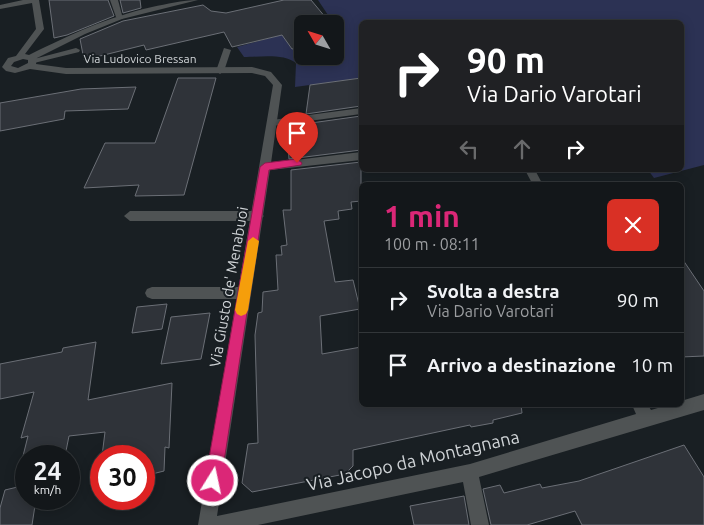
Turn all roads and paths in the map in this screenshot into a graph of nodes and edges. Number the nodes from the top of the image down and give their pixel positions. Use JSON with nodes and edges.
{"nodes":[{"id":1,"x":34,"y":0,"type":"edge"},
{"id":2,"x":114,"y":0,"type":"edge"},
{"id":3,"x":194,"y":0,"type":"edge"},
{"id":4,"x":0,"y":6,"type":"edge"},
{"id":5,"x":120,"y":17,"type":"junction"},
{"id":6,"x":76,"y":50,"type":"dead end"},
{"id":7,"x":227,"y":50,"type":"dead end"},
{"id":8,"x":19,"y":57,"type":"junction"},
{"id":9,"x":31,"y":61,"type":"junction"},
{"id":10,"x":3,"y":68,"type":"edge"},
{"id":11,"x":220,"y":70,"type":"junction"},
{"id":12,"x":252,"y":70,"type":"joint"},
{"id":13,"x":359,"y":111,"type":"edge"},
{"id":14,"x":272,"y":123,"type":"junction"},
{"id":15,"x":359,"y":156,"type":"edge"},
{"id":16,"x":265,"y":167,"type":"junction"},
{"id":17,"x":130,"y":216,"type":"dead end"},
{"id":18,"x":258,"y":216,"type":"junction"},
{"id":19,"x":152,"y":292,"type":"dead end"},
{"id":20,"x":244,"y":293,"type":"junction"},
{"id":21,"x":704,"y":402,"type":"edge"},
{"id":22,"x":684,"y":405,"type":"edge"},
{"id":23,"x":674,"y":407,"type":"edge"},
{"id":24,"x":644,"y":412,"type":"edge"},
{"id":25,"x":470,"y":472,"type":"junction"},
{"id":26,"x":207,"y":525,"type":"edge"},
{"id":27,"x":216,"y":525,"type":"edge"},
{"id":28,"x":480,"y":525,"type":"edge"}],
"edges":[{"from":1,"to":4,"type":"street"},
{"from":1,"to":8,"type":"street"},
{"from":2,"to":5,"type":"street"},
{"from":3,"to":5,"type":"street"},
{"from":5,"to":9,"type":"street"},
{"from":6,"to":9,"type":"street"},
{"from":7,"to":11,"type":"street"},
{"from":8,"to":9,"type":"street"},
{"from":8,"to":10,"type":"street"},
{"from":9,"to":10,"type":"street"},
{"from":9,"to":11,"type":"street","name":"Via Ludovico Bressan"},
{"from":11,"to":12,"type":"street","name":"Via Ludovico Bressan"},
{"from":12,"to":14,"type":"street","name":"Via Giusto de' Menabuoi"},
{"from":13,"to":14,"type":"street"},
{"from":14,"to":16,"type":"street","name":"Via Giusto de' Menabuoi"},
{"from":15,"to":16,"type":"street"},
{"from":16,"to":18,"type":"street","name":"Via Giusto de' Menabuoi"},
{"from":17,"to":18,"type":"street"},
{"from":18,"to":20,"type":"street","name":"Via Giusto de' Menabuoi"},
{"from":19,"to":20,"type":"street"},
{"from":20,"to":26,"type":"street","name":"Via Giusto de' Menabuoi"},
{"from":21,"to":22,"type":"street","name":"Via Jacopo da Montagnana"},
{"from":23,"to":24,"type":"street","name":"Via Jacopo da Montagnana"},
{"from":24,"to":25,"type":"street","name":"Via Jacopo da Montagnana"},
{"from":25,"to":27,"type":"street","name":"Via Jacopo da Montagnana"},
{"from":25,"to":28,"type":"street"}]}
